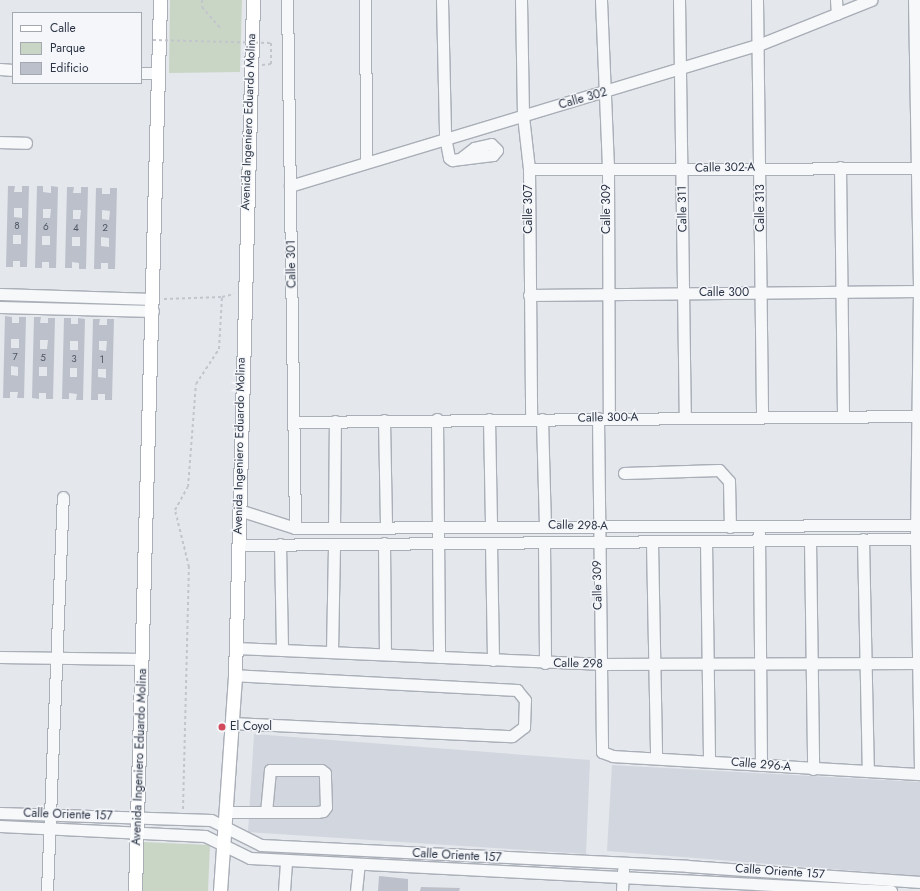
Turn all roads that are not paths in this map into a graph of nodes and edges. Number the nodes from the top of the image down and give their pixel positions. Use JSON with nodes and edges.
{"nodes":[{"id":1,"x":160,"y":0,"type":"edge"},
{"id":2,"x":253,"y":0,"type":"edge"},
{"id":3,"x":287,"y":0,"type":"edge"},
{"id":4,"x":365,"y":0,"type":"edge"},
{"id":5,"x":442,"y":0,"type":"edge"},
{"id":6,"x":521,"y":0,"type":"edge"},
{"id":7,"x":600,"y":0,"type":"edge"},
{"id":8,"x":679,"y":0,"type":"edge"},
{"id":9,"x":757,"y":0,"type":"edge"},
{"id":10,"x":836,"y":0,"type":"edge"},
{"id":11,"x":871,"y":0,"type":"edge"},
{"id":12,"x":914,"y":0,"type":"edge"},
{"id":13,"x":837,"y":14,"type":"junction"},
{"id":14,"x":758,"y":45,"type":"junction"},
{"id":15,"x":0,"y":69,"type":"edge"},
{"id":16,"x":681,"y":69,"type":"junction"},
{"id":17,"x":12,"y":70,"type":"edge"},
{"id":18,"x":142,"y":72,"type":"edge"},
{"id":19,"x":158,"y":73,"type":"junction"},
{"id":20,"x":604,"y":93,"type":"junction"},
{"id":21,"x":523,"y":116,"type":"junction"},
{"id":22,"x":445,"y":137,"type":"junction"},
{"id":23,"x":0,"y":142,"type":"edge"},
{"id":24,"x":26,"y":143,"type":"dead end"},
{"id":25,"x":460,"y":159,"type":"dead end"},
{"id":26,"x":366,"y":162,"type":"junction"},
{"id":27,"x":761,"y":167,"type":"junction"},
{"id":28,"x":840,"y":167,"type":"junction"},
{"id":29,"x":918,"y":168,"type":"edge"},
{"id":30,"x":529,"y":169,"type":"junction"},
{"id":31,"x":682,"y":169,"type":"junction"},
{"id":32,"x":608,"y":170,"type":"junction"},
{"id":33,"x":290,"y":186,"type":"junction"},
{"id":34,"x":920,"y":291,"type":"edge"},
{"id":35,"x":841,"y":292,"type":"junction"},
{"id":36,"x":684,"y":293,"type":"junction"},
{"id":37,"x":762,"y":293,"type":"junction"},
{"id":38,"x":0,"y":294,"type":"edge"},
{"id":39,"x":529,"y":295,"type":"junction"},
{"id":40,"x":607,"y":295,"type":"junction"},
{"id":41,"x":153,"y":305,"type":"junction"},
{"id":42,"x":0,"y":307,"type":"edge"},
{"id":43,"x":843,"y":415,"type":"junction"},
{"id":44,"x":762,"y":416,"type":"junction"},
{"id":45,"x":919,"y":416,"type":"edge"},
{"id":46,"x":604,"y":418,"type":"junction"},
{"id":47,"x":685,"y":418,"type":"junction"},
{"id":48,"x":437,"y":419,"type":"junction"},
{"id":49,"x":489,"y":419,"type":"junction"},
{"id":50,"x":536,"y":419,"type":"junction"},
{"id":51,"x":384,"y":420,"type":"junction"},
{"id":52,"x":335,"y":421,"type":"junction"},
{"id":53,"x":296,"y":422,"type":"junction"},
{"id":54,"x":624,"y":472,"type":"dead end"},
{"id":55,"x":63,"y":497,"type":"dead end"},
{"id":56,"x":239,"y":510,"type":"junction"},
{"id":57,"x":918,"y":525,"type":"edge"},
{"id":58,"x":491,"y":526,"type":"junction"},
{"id":59,"x":545,"y":526,"type":"junction"},
{"id":60,"x":438,"y":527,"type":"junction"},
{"id":61,"x":598,"y":527,"type":"junction"},
{"id":62,"x":730,"y":527,"type":"junction"},
{"id":63,"x":759,"y":527,"type":"junction"},
{"id":64,"x":295,"y":528,"type":"junction"},
{"id":65,"x":334,"y":528,"type":"junction"},
{"id":66,"x":386,"y":528,"type":"junction"},
{"id":67,"x":863,"y":539,"type":"junction"},
{"id":68,"x":918,"y":539,"type":"edge"},
{"id":69,"x":758,"y":540,"type":"junction"},
{"id":70,"x":810,"y":540,"type":"junction"},
{"id":71,"x":706,"y":541,"type":"junction"},
{"id":72,"x":384,"y":542,"type":"junction"},
{"id":73,"x":544,"y":542,"type":"junction"},
{"id":74,"x":598,"y":542,"type":"junction"},
{"id":75,"x":652,"y":542,"type":"junction"},
{"id":76,"x":438,"y":543,"type":"junction"},
{"id":77,"x":491,"y":543,"type":"junction"},
{"id":78,"x":280,"y":544,"type":"junction"},
{"id":79,"x":334,"y":544,"type":"junction"},
{"id":80,"x":238,"y":546,"type":"junction"},
{"id":81,"x":236,"y":648,"type":"junction"},
{"id":82,"x":282,"y":650,"type":"junction"},
{"id":83,"x":332,"y":651,"type":"junction"},
{"id":84,"x":385,"y":654,"type":"junction"},
{"id":85,"x":0,"y":657,"type":"edge"},
{"id":86,"x":439,"y":657,"type":"junction"},
{"id":87,"x":56,"y":659,"type":"junction"},
{"id":88,"x":142,"y":659,"type":"junction"},
{"id":89,"x":494,"y":660,"type":"junction"},
{"id":90,"x":865,"y":662,"type":"junction"},
{"id":91,"x":545,"y":663,"type":"junction"},
{"id":92,"x":919,"y":663,"type":"edge"},
{"id":93,"x":599,"y":664,"type":"junction"},
{"id":94,"x":760,"y":664,"type":"junction"},
{"id":95,"x":813,"y":664,"type":"junction"},
{"id":96,"x":655,"y":665,"type":"junction"},
{"id":97,"x":709,"y":665,"type":"junction"},
{"id":98,"x":235,"y":675,"type":"junction"},
{"id":99,"x":232,"y":722,"type":"junction"},
{"id":100,"x":602,"y":752,"type":"joint"},
{"id":101,"x":656,"y":758,"type":"junction"},
{"id":102,"x":709,"y":760,"type":"junction"},
{"id":103,"x":761,"y":766,"type":"junction"},
{"id":104,"x":813,"y":770,"type":"junction"},
{"id":105,"x":868,"y":771,"type":"junction"},
{"id":106,"x":920,"y":774,"type":"edge"},
{"id":107,"x":228,"y":812,"type":"junction"},
{"id":108,"x":266,"y":812,"type":"junction"},
{"id":109,"x":0,"y":813,"type":"edge"},
{"id":110,"x":50,"y":815,"type":"junction"},
{"id":111,"x":139,"y":817,"type":"junction"},
{"id":112,"x":226,"y":825,"type":"junction"},
{"id":113,"x":0,"y":826,"type":"edge"},
{"id":114,"x":50,"y":828,"type":"junction"},
{"id":115,"x":138,"y":834,"type":"junction"},
{"id":116,"x":223,"y":842,"type":"junction"},
{"id":117,"x":451,"y":856,"type":"junction"},
{"id":118,"x":286,"y":860,"type":"junction"},
{"id":119,"x":623,"y":862,"type":"junction"},
{"id":120,"x":359,"y":864,"type":"junction"},
{"id":121,"x":688,"y":866,"type":"junction"},
{"id":122,"x":451,"y":870,"type":"junction"},
{"id":123,"x":807,"y":874,"type":"junction"},
{"id":124,"x":623,"y":876,"type":"junction"},
{"id":125,"x":686,"y":880,"type":"junction"},
{"id":126,"x":920,"y":882,"type":"edge"},
{"id":127,"x":806,"y":889,"type":"edge"},
{"id":128,"x":47,"y":891,"type":"edge"},
{"id":129,"x":135,"y":891,"type":"edge"},
{"id":130,"x":220,"y":891,"type":"edge"},
{"id":131,"x":284,"y":891,"type":"edge"},
{"id":132,"x":356,"y":891,"type":"edge"},
{"id":133,"x":622,"y":891,"type":"edge"},
{"id":134,"x":686,"y":891,"type":"edge"},
{"id":135,"x":891,"y":891,"type":"edge"}],
"edges":[{"from":1,"to":19,"type":"main road","name":"Avenida Ingeniero Eduardo Molina"},
{"from":2,"to":56,"type":"main road","name":"Avenida Ingeniero Eduardo Molina"},
{"from":3,"to":33,"type":"street","name":"Calle 301"},
{"from":4,"to":26,"type":"street"},
{"from":5,"to":22,"type":"street"},
{"from":6,"to":21,"type":"street","name":"Calle 307"},
{"from":7,"to":20,"type":"street","name":"Calle 309"},
{"from":8,"to":16,"type":"street","name":"Calle 311"},
{"from":9,"to":14,"type":"street","name":"Calle 313"},
{"from":10,"to":13,"type":"street"},
{"from":11,"to":13,"type":"street","name":"Calle 302"},
{"from":12,"to":29,"type":"street"},
{"from":13,"to":14,"type":"street","name":"Calle 302"},
{"from":14,"to":16,"type":"street","name":"Calle 302"},
{"from":14,"to":27,"type":"street","name":"Calle 313"},
{"from":15,"to":17,"type":"street"},
{"from":16,"to":20,"type":"street","name":"Calle 302"},
{"from":16,"to":31,"type":"street","name":"Calle 311"},
{"from":18,"to":19,"type":"street"},
{"from":19,"to":41,"type":"main road","name":"Avenida Ingeniero Eduardo Molina"},
{"from":20,"to":21,"type":"street","name":"Calle 302"},
{"from":20,"to":32,"type":"street","name":"Calle 309"},
{"from":21,"to":22,"type":"street","name":"Calle 302"},
{"from":21,"to":30,"type":"street","name":"Calle 307"},
{"from":22,"to":25,"type":"street"},
{"from":22,"to":26,"type":"street","name":"Calle 302"},
{"from":23,"to":24,"type":"street"},
{"from":26,"to":33,"type":"street","name":"Calle 302"},
{"from":27,"to":28,"type":"street","name":"Calle 302-A"},
{"from":27,"to":31,"type":"street","name":"Calle 302-A"},
{"from":27,"to":37,"type":"street","name":"Calle 313"},
{"from":28,"to":29,"type":"street","name":"Calle 302-A"},
{"from":28,"to":35,"type":"street"},
{"from":29,"to":34,"type":"street"},
{"from":30,"to":32,"type":"street","name":"Calle 302-A"},
{"from":30,"to":39,"type":"street","name":"Calle 307"},
{"from":31,"to":32,"type":"street","name":"Calle 302-A"},
{"from":31,"to":36,"type":"street","name":"Calle 311"},
{"from":32,"to":40,"type":"street","name":"Calle 309"},
{"from":33,"to":53,"type":"street","name":"Calle 301"},
{"from":34,"to":35,"type":"street","name":"Calle 300"},
{"from":34,"to":45,"type":"street"},
{"from":35,"to":37,"type":"street","name":"Calle 300"},
{"from":35,"to":43,"type":"street"},
{"from":36,"to":37,"type":"street","name":"Calle 300"},
{"from":36,"to":40,"type":"street","name":"Calle 300"},
{"from":36,"to":47,"type":"street","name":"Calle 311"},
{"from":37,"to":44,"type":"street","name":"Calle 313"},
{"from":38,"to":41,"type":"street"},
{"from":39,"to":40,"type":"street","name":"Calle 300"},
{"from":39,"to":50,"type":"street","name":"Calle 307"},
{"from":40,"to":46,"type":"street","name":"Calle 309"},
{"from":41,"to":42,"type":"street"},
{"from":41,"to":88,"type":"main road","name":"Avenida Ingeniero Eduardo Molina"},
{"from":43,"to":44,"type":"street","name":"Calle 300-A"},
{"from":43,"to":45,"type":"street","name":"Calle 300-A"},
{"from":44,"to":47,"type":"street","name":"Calle 300-A"},
{"from":45,"to":57,"type":"street"},
{"from":46,"to":47,"type":"street","name":"Calle 300-A"},
{"from":46,"to":50,"type":"street","name":"Calle 300-A"},
{"from":46,"to":61,"type":"street","name":"Calle 309"},
{"from":48,"to":49,"type":"street","name":"Calle 300-A"},
{"from":48,"to":51,"type":"street","name":"Calle 300-A"},
{"from":48,"to":60,"type":"street"},
{"from":49,"to":50,"type":"street","name":"Calle 300-A"},
{"from":49,"to":58,"type":"street"},
{"from":50,"to":59,"type":"street","name":"Calle 307"},
{"from":51,"to":52,"type":"street","name":"Calle 300-A"},
{"from":51,"to":66,"type":"street"},
{"from":52,"to":53,"type":"street","name":"Calle 300-A"},
{"from":52,"to":65,"type":"street"},
{"from":53,"to":64,"type":"street","name":"Calle 301"},
{"from":54,"to":62,"type":"street"},
{"from":55,"to":87,"type":"street"},
{"from":56,"to":64,"type":"street","name":"Calle 298-A"},
{"from":56,"to":80,"type":"main road","name":"Avenida Ingeniero Eduardo Molina"},
{"from":57,"to":63,"type":"street","name":"Calle 298-A"},
{"from":57,"to":68,"type":"street"},
{"from":58,"to":59,"type":"street","name":"Calle 298-A"},
{"from":58,"to":60,"type":"street","name":"Calle 298-A"},
{"from":59,"to":61,"type":"street","name":"Calle 298-A"},
{"from":60,"to":66,"type":"street","name":"Calle 298-A"},
{"from":60,"to":76,"type":"street"},
{"from":61,"to":62,"type":"street","name":"Calle 298-A"},
{"from":61,"to":74,"type":"street","name":"Calle 309"},
{"from":62,"to":63,"type":"street","name":"Calle 298-A"},
{"from":63,"to":69,"type":"street"},
{"from":64,"to":65,"type":"street","name":"Calle 298-A"},
{"from":65,"to":66,"type":"street","name":"Calle 298-A"},
{"from":67,"to":68,"type":"street","name":"Calle 298-A"},
{"from":67,"to":70,"type":"street","name":"Calle 298-A"},
{"from":67,"to":90,"type":"street"},
{"from":68,"to":92,"type":"street"},
{"from":69,"to":70,"type":"street","name":"Calle 298-A"},
{"from":69,"to":71,"type":"street","name":"Calle 298-A"},
{"from":69,"to":94,"type":"street"},
{"from":70,"to":95,"type":"street"},
{"from":71,"to":75,"type":"street","name":"Calle 298-A"},
{"from":71,"to":97,"type":"street"},
{"from":72,"to":76,"type":"street","name":"Calle 298-A"},
{"from":72,"to":79,"type":"street","name":"Calle 298-A"},
{"from":72,"to":84,"type":"street"},
{"from":73,"to":74,"type":"street","name":"Calle 298-A"},
{"from":73,"to":77,"type":"street","name":"Calle 298-A"},
{"from":73,"to":91,"type":"street"},
{"from":74,"to":75,"type":"street","name":"Calle 298-A"},
{"from":74,"to":93,"type":"street","name":"Calle 309"},
{"from":75,"to":96,"type":"street"},
{"from":76,"to":77,"type":"street","name":"Calle 298-A"},
{"from":76,"to":86,"type":"street"},
{"from":77,"to":89,"type":"street"},
{"from":78,"to":79,"type":"street","name":"Calle 298-A"},
{"from":78,"to":80,"type":"street","name":"Calle 298-A"},
{"from":78,"to":82,"type":"street"},
{"from":79,"to":83,"type":"street"},
{"from":80,"to":81,"type":"main road","name":"Avenida Ingeniero Eduardo Molina"},
{"from":81,"to":82,"type":"street","name":"Calle 298"},
{"from":81,"to":98,"type":"main road","name":"Avenida Ingeniero Eduardo Molina"},
{"from":82,"to":83,"type":"street","name":"Calle 298"},
{"from":83,"to":84,"type":"street","name":"Calle 298"},
{"from":84,"to":86,"type":"street","name":"Calle 298"},
{"from":85,"to":87,"type":"street"},
{"from":86,"to":89,"type":"street","name":"Calle 298"},
{"from":87,"to":88,"type":"street"},
{"from":87,"to":110,"type":"street"},
{"from":88,"to":111,"type":"main road","name":"Avenida Ingeniero Eduardo Molina"},
{"from":89,"to":91,"type":"street","name":"Calle 298"},
{"from":90,"to":92,"type":"street","name":"Calle 298"},
{"from":90,"to":95,"type":"street","name":"Calle 298"},
{"from":90,"to":105,"type":"street"},
{"from":91,"to":93,"type":"street","name":"Calle 298"},
{"from":92,"to":106,"type":"street"},
{"from":93,"to":96,"type":"street","name":"Calle 298"},
{"from":93,"to":100,"type":"street","name":"Calle 309"},
{"from":94,"to":95,"type":"street","name":"Calle 298"},
{"from":94,"to":97,"type":"street","name":"Calle 298"},
{"from":94,"to":103,"type":"street"},
{"from":95,"to":104,"type":"street"},
{"from":96,"to":97,"type":"street","name":"Calle 298"},
{"from":96,"to":101,"type":"street"},
{"from":97,"to":102,"type":"street"},
{"from":98,"to":99,"type":"main road","name":"Avenida Ingeniero Eduardo Molina"},
{"from":98,"to":99,"type":"street"},
{"from":99,"to":107,"type":"main road","name":"Avenida Ingeniero Eduardo Molina"},
{"from":100,"to":101,"type":"street","name":"Calle 296-A"},
{"from":101,"to":102,"type":"street","name":"Calle 296-A"},
{"from":102,"to":103,"type":"street","name":"Calle 296-A"},
{"from":103,"to":104,"type":"street","name":"Calle 296-A"},
{"from":104,"to":105,"type":"street","name":"Calle 296-A"},
{"from":105,"to":106,"type":"street","name":"Calle 296-A"},
{"from":107,"to":108,"type":"street"},
{"from":107,"to":112,"type":"main road","name":"Avenida Ingeniero Eduardo Molina"},
{"from":108,"to":108,"type":"street"},
{"from":109,"to":110,"type":"street","name":"Calle Oriente 157"},
{"from":110,"to":111,"type":"street","name":"Calle Oriente 157"},
{"from":110,"to":114,"type":"street"},
{"from":111,"to":112,"type":"street","name":"Calle Oriente 157"},
{"from":111,"to":115,"type":"main road","name":"Avenida Ingeniero Eduardo Molina"},
{"from":112,"to":116,"type":"main road","name":"Avenida Ingeniero Eduardo Molina"},
{"from":112,"to":117,"type":"street","name":"Calle Oriente 157"},
{"from":113,"to":114,"type":"street","name":"Calle Oriente 157"},
{"from":114,"to":115,"type":"street","name":"Calle Oriente 157"},
{"from":114,"to":128,"type":"street"},
{"from":115,"to":116,"type":"street","name":"Calle Oriente 157"},
{"from":115,"to":129,"type":"main road","name":"Avenida Ingeniero Eduardo Molina"},
{"from":116,"to":118,"type":"street","name":"Calle Oriente 157"},
{"from":116,"to":130,"type":"main road","name":"Avenida Ingeniero Eduardo Molina"},
{"from":117,"to":119,"type":"street","name":"Calle Oriente 157"},
{"from":117,"to":122,"type":"street"},
{"from":118,"to":120,"type":"street","name":"Calle Oriente 157"},
{"from":118,"to":131,"type":"street"},
{"from":119,"to":121,"type":"street","name":"Calle Oriente 157"},
{"from":119,"to":124,"type":"street"},
{"from":120,"to":122,"type":"street","name":"Calle Oriente 157"},
{"from":120,"to":132,"type":"street"},
{"from":121,"to":123,"type":"street","name":"Calle Oriente 157"},
{"from":121,"to":125,"type":"street"},
{"from":122,"to":124,"type":"street","name":"Calle Oriente 157"},
{"from":123,"to":126,"type":"street","name":"Calle Oriente 157"},
{"from":123,"to":127,"type":"street"},
{"from":124,"to":125,"type":"street","name":"Calle Oriente 157"},
{"from":124,"to":133,"type":"street"},
{"from":125,"to":127,"type":"street","name":"Calle Oriente 157"},
{"from":125,"to":134,"type":"street"},
{"from":127,"to":135,"type":"street","name":"Calle Oriente 157"}]}
